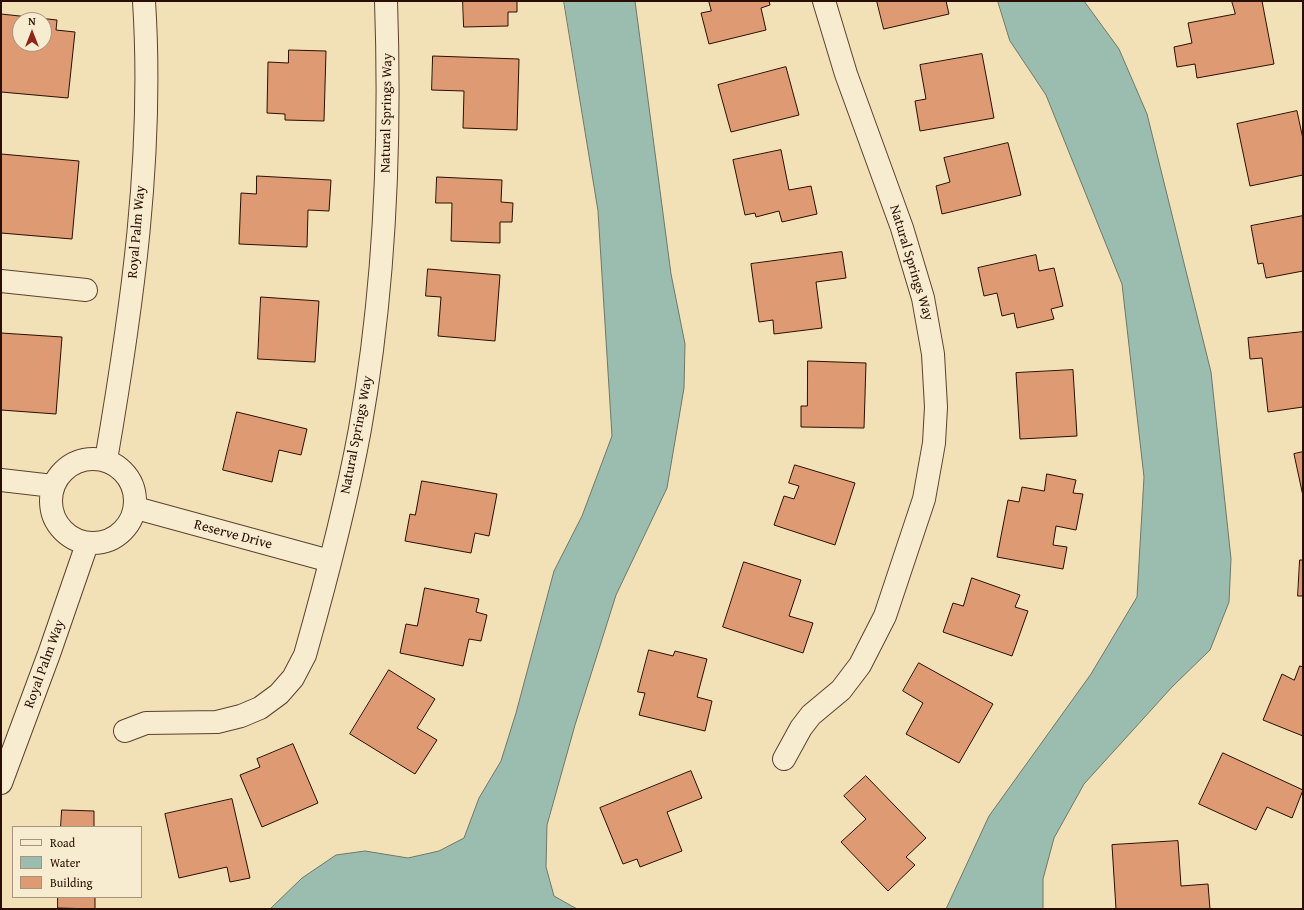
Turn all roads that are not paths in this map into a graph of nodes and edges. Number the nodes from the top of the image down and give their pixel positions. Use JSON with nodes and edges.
{"nodes":[{"id":1,"x":144,"y":1,"type":"edge"},
{"id":2,"x":386,"y":1,"type":"edge"},
{"id":3,"x":824,"y":1,"type":"edge"},
{"id":4,"x":1,"y":281,"type":"edge"},
{"id":5,"x":86,"y":290,"type":"dead end"},
{"id":6,"x":106,"y":460,"type":"junction"},
{"id":7,"x":1,"y":480,"type":"edge"},
{"id":8,"x":53,"y":486,"type":"junction"},
{"id":9,"x":136,"y":508,"type":"junction"},
{"id":10,"x":87,"y":544,"type":"junction"},
{"id":11,"x":330,"y":561,"type":"junction"},
{"id":12,"x":125,"y":731,"type":"dead end"},
{"id":13,"x":784,"y":760,"type":"dead end"},
{"id":14,"x":1,"y":783,"type":"edge"}],
"edges":[{"from":1,"to":6,"type":"street","name":"Royal Palm Way"},
{"from":2,"to":11,"type":"street","name":"Natural Springs Way"},
{"from":3,"to":13,"type":"street","name":"Natural Springs Way"},
{"from":4,"to":5,"type":"street"},
{"from":6,"to":8,"type":"street"},
{"from":6,"to":9,"type":"street"},
{"from":7,"to":8,"type":"street"},
{"from":8,"to":10,"type":"street"},
{"from":9,"to":10,"type":"street"},
{"from":9,"to":11,"type":"street","name":"Reserve Drive"},
{"from":10,"to":14,"type":"street","name":"Royal Palm Way"},
{"from":11,"to":12,"type":"street","name":"Natural Springs Way"}]}
